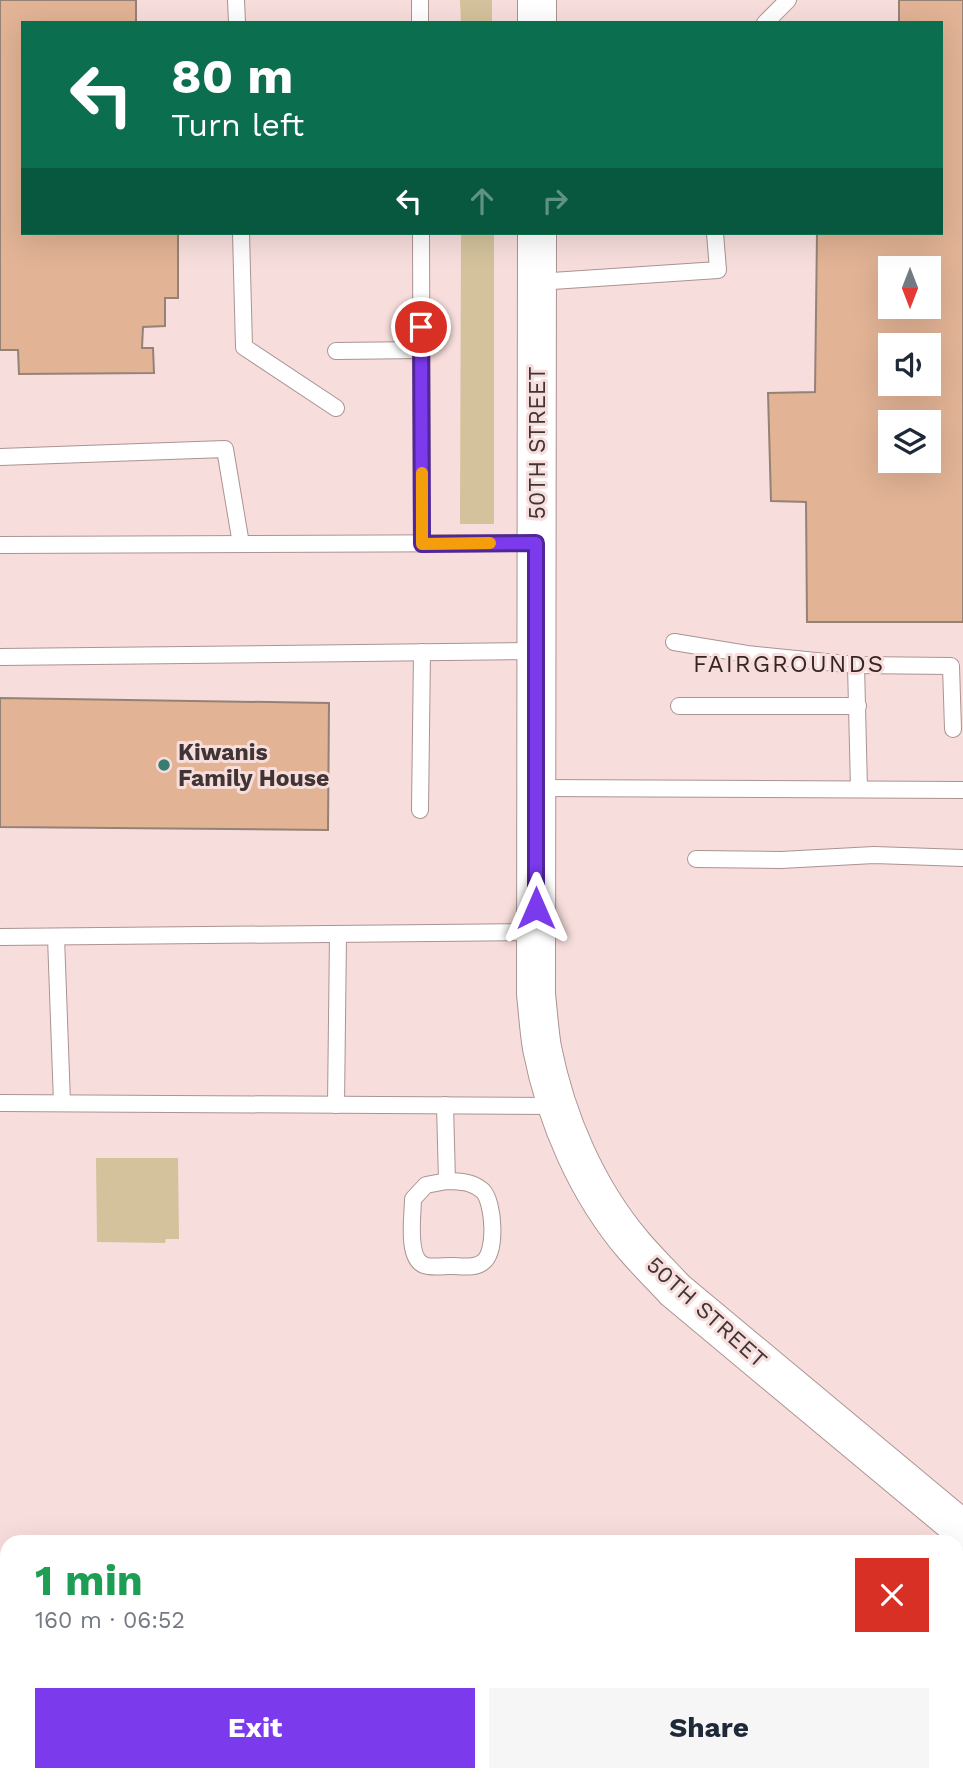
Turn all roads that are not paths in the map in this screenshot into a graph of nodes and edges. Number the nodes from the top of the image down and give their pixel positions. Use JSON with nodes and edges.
{"nodes":[{"id":1,"x":236,"y":0,"type":"edge"},
{"id":2,"x":420,"y":0,"type":"edge"},
{"id":3,"x":537,"y":0,"type":"edge"},
{"id":4,"x":788,"y":0,"type":"edge"},
{"id":5,"x":237,"y":21,"type":"edge"},
{"id":6,"x":420,"y":21,"type":"edge"},
{"id":7,"x":537,"y":21,"type":"edge"},
{"id":8,"x":767,"y":21,"type":"edge"},
{"id":9,"x":241,"y":235,"type":"edge"},
{"id":10,"x":421,"y":235,"type":"edge"},
{"id":11,"x":537,"y":235,"type":"edge"},
{"id":12,"x":715,"y":235,"type":"edge"},
{"id":13,"x":537,"y":282,"type":"junction"},
{"id":14,"x":421,"y":350,"type":"junction"},
{"id":15,"x":336,"y":351,"type":"dead end"},
{"id":16,"x":336,"y":408,"type":"dead end"},
{"id":17,"x":0,"y":457,"type":"edge"},
{"id":18,"x":536,"y":543,"type":"junction"},
{"id":19,"x":241,"y":544,"type":"junction"},
{"id":20,"x":422,"y":544,"type":"junction"},
{"id":21,"x":0,"y":545,"type":"edge"},
{"id":22,"x":674,"y":642,"type":"dead end"},
{"id":23,"x":536,"y":652,"type":"junction"},
{"id":24,"x":422,"y":653,"type":"junction"},
{"id":25,"x":0,"y":657,"type":"edge"},
{"id":26,"x":856,"y":666,"type":"junction"},
{"id":27,"x":679,"y":706,"type":"dead end"},
{"id":28,"x":858,"y":706,"type":"junction"},
{"id":29,"x":953,"y":729,"type":"dead end"},
{"id":30,"x":536,"y":788,"type":"junction"},
{"id":31,"x":859,"y":789,"type":"junction"},
{"id":32,"x":963,"y":790,"type":"edge"},
{"id":33,"x":419,"y":810,"type":"dead end"},
{"id":34,"x":963,"y":858,"type":"edge"},
{"id":35,"x":696,"y":859,"type":"dead end"},
{"id":36,"x":536,"y":932,"type":"junction"},
{"id":37,"x":338,"y":934,"type":"junction"},
{"id":38,"x":0,"y":937,"type":"edge"},
{"id":39,"x":56,"y":937,"type":"junction"},
{"id":40,"x":0,"y":1103,"type":"edge"},
{"id":41,"x":62,"y":1104,"type":"junction"},
{"id":42,"x":336,"y":1105,"type":"junction"},
{"id":43,"x":445,"y":1105,"type":"junction"},
{"id":44,"x":557,"y":1106,"type":"junction"},
{"id":45,"x":447,"y":1181,"type":"junction"},
{"id":46,"x":963,"y":1530,"type":"edge"}],
"edges":[{"from":1,"to":5,"type":"lane"},
{"from":2,"to":6,"type":"lane"},
{"from":3,"to":7,"type":"street"},
{"from":4,"to":8,"type":"lane"},
{"from":9,"to":16,"type":"lane"},
{"from":10,"to":14,"type":"lane"},
{"from":11,"to":13,"type":"street","name":"50TH STREET"},
{"from":12,"to":13,"type":"lane"},
{"from":13,"to":18,"type":"street","name":"50TH STREET"},
{"from":14,"to":15,"type":"lane"},
{"from":14,"to":20,"type":"lane"},
{"from":17,"to":19,"type":"lane"},
{"from":18,"to":20,"type":"lane"},
{"from":18,"to":23,"type":"street","name":"50TH STREET"},
{"from":19,"to":20,"type":"lane"},
{"from":19,"to":21,"type":"lane"},
{"from":22,"to":26,"type":"lane"},
{"from":23,"to":24,"type":"lane"},
{"from":23,"to":30,"type":"street","name":"50TH STREET"},
{"from":24,"to":25,"type":"lane"},
{"from":24,"to":33,"type":"lane"},
{"from":26,"to":28,"type":"lane"},
{"from":26,"to":29,"type":"lane"},
{"from":27,"to":28,"type":"lane"},
{"from":28,"to":31,"type":"lane"},
{"from":30,"to":31,"type":"lane"},
{"from":30,"to":36,"type":"street","name":"50TH STREET"},
{"from":31,"to":32,"type":"lane"},
{"from":34,"to":35,"type":"lane"},
{"from":36,"to":37,"type":"lane"},
{"from":36,"to":44,"type":"street","name":"50TH STREET"},
{"from":37,"to":39,"type":"lane"},
{"from":37,"to":42,"type":"lane"},
{"from":38,"to":39,"type":"lane"},
{"from":39,"to":41,"type":"lane"},
{"from":40,"to":41,"type":"lane"},
{"from":41,"to":42,"type":"lane"},
{"from":42,"to":43,"type":"lane"},
{"from":43,"to":44,"type":"lane"},
{"from":43,"to":45,"type":"lane"},
{"from":44,"to":46,"type":"street","name":"50TH STREET"},
{"from":45,"to":45,"type":"lane"}]}
